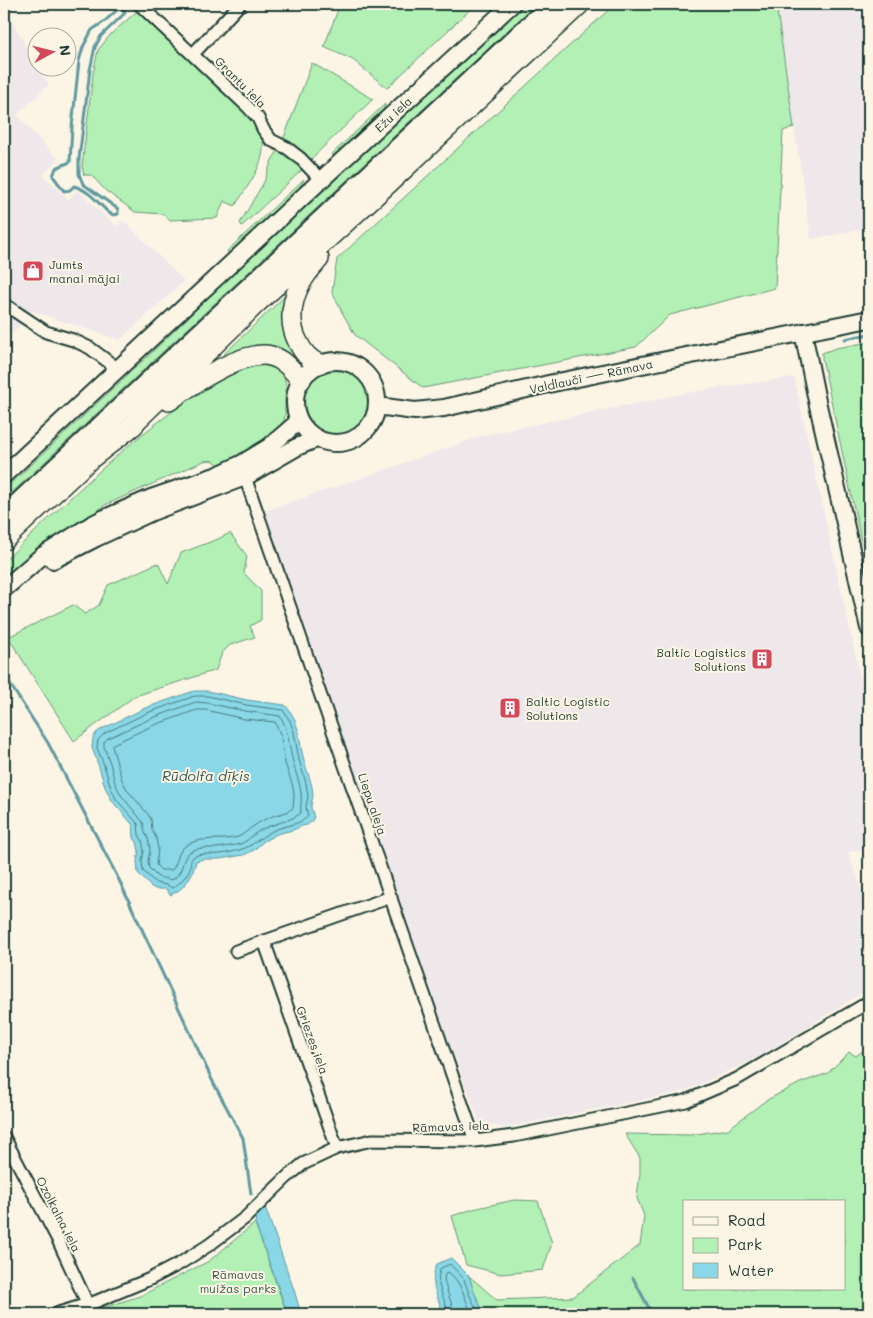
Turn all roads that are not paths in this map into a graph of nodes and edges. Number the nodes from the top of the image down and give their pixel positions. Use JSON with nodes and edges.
{"nodes":[{"id":1,"x":139,"y":4,"type":"edge"},
{"id":2,"x":240,"y":4,"type":"edge"},
{"id":3,"x":512,"y":4,"type":"edge"},
{"id":4,"x":554,"y":4,"type":"edge"},
{"id":5,"x":580,"y":4,"type":"edge"},
{"id":6,"x":193,"y":54,"type":"junction"},
{"id":7,"x":321,"y":180,"type":"junction"},
{"id":8,"x":344,"y":224,"type":"junction"},
{"id":9,"x":4,"y":304,"type":"edge"},
{"id":10,"x":869,"y":319,"type":"edge"},
{"id":11,"x":803,"y":332,"type":"junction"},
{"id":12,"x":319,"y":364,"type":"junction"},
{"id":13,"x":118,"y":369,"type":"junction"},
{"id":14,"x":301,"y":380,"type":"junction"},
{"id":15,"x":378,"y":406,"type":"junction"},
{"id":16,"x":299,"y":421,"type":"junction"},
{"id":17,"x":125,"y":432,"type":"junction"},
{"id":18,"x":316,"y":439,"type":"junction"},
{"id":19,"x":4,"y":476,"type":"edge"},
{"id":20,"x":245,"y":477,"type":"junction"},
{"id":21,"x":4,"y":518,"type":"edge"},
{"id":22,"x":4,"y":540,"type":"edge"},
{"id":23,"x":20,"y":576,"type":"junction"},
{"id":24,"x":4,"y":589,"type":"edge"},
{"id":25,"x":869,"y":628,"type":"edge"},
{"id":26,"x":391,"y":897,"type":"junction"},
{"id":27,"x":264,"y":941,"type":"junction"},
{"id":28,"x":236,"y":951,"type":"dead end"},
{"id":29,"x":869,"y":1002,"type":"edge"},
{"id":30,"x":4,"y":1136,"type":"edge"},
{"id":31,"x":475,"y":1141,"type":"junction"},
{"id":32,"x":337,"y":1148,"type":"junction"},
{"id":33,"x":88,"y":1305,"type":"junction"},
{"id":34,"x":55,"y":1314,"type":"edge"}],
"edges":[{"from":1,"to":6,"type":"street","name":"Grantu iela"},
{"from":2,"to":6,"type":"street"},
{"from":3,"to":7,"type":"main road","name":"Ežu iela"},
{"from":4,"to":21,"type":"highway"},
{"from":5,"to":8,"type":"highway"},
{"from":6,"to":7,"type":"street","name":"Grantu iela"},
{"from":7,"to":13,"type":"main road","name":"Ežu iela"},
{"from":8,"to":12,"type":"highway"},
{"from":8,"to":17,"type":"highway"},
{"from":9,"to":13,"type":"street"},
{"from":10,"to":11,"type":"main road","name":"Valdlauči — Rāmava"},
{"from":11,"to":15,"type":"main road","name":"Valdlauči — Rāmava"},
{"from":11,"to":25,"type":"main road"},
{"from":12,"to":14,"type":"main road"},
{"from":12,"to":15,"type":"main road"},
{"from":13,"to":19,"type":"main road","name":"Ežu iela"},
{"from":14,"to":16,"type":"main road"},
{"from":14,"to":17,"type":"highway"},
{"from":15,"to":18,"type":"main road"},
{"from":16,"to":18,"type":"main road"},
{"from":16,"to":23,"type":"main road"},
{"from":17,"to":22,"type":"highway"},
{"from":18,"to":20,"type":"main road"},
{"from":20,"to":23,"type":"main road"},
{"from":20,"to":26,"type":"street","name":"Liepu aleja"},
{"from":23,"to":24,"type":"main road"},
{"from":26,"to":27,"type":"street"},
{"from":26,"to":31,"type":"street","name":"Liepu aleja"},
{"from":27,"to":28,"type":"street"},
{"from":27,"to":32,"type":"street","name":"Griezes iela"},
{"from":29,"to":31,"type":"street","name":"Rāmavas iela"},
{"from":30,"to":33,"type":"street","name":"Ozolkalna iela"},
{"from":31,"to":32,"type":"street","name":"Rāmavas iela"},
{"from":32,"to":33,"type":"street","name":"Rāmavas iela"},
{"from":33,"to":34,"type":"street","name":"Rāmavas iela"}]}
